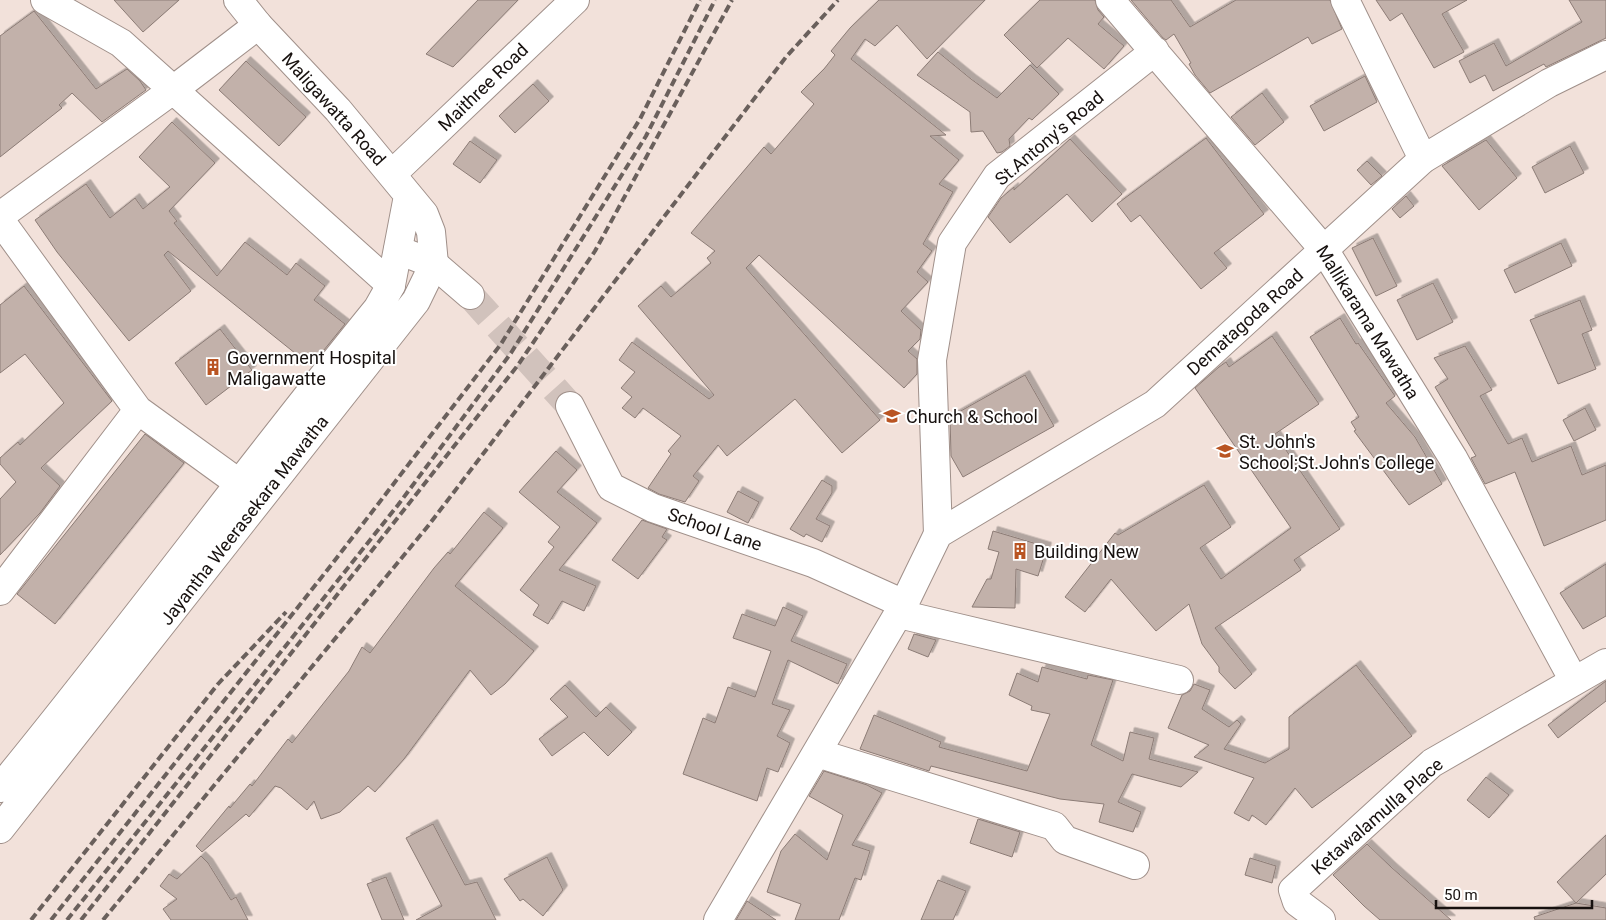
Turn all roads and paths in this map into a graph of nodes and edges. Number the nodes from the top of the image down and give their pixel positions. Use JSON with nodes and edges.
{"nodes":[{"id":1,"x":45,"y":0,"type":"edge"},
{"id":2,"x":238,"y":0,"type":"edge"},
{"id":3,"x":575,"y":0,"type":"edge"},
{"id":4,"x":1110,"y":0,"type":"edge"},
{"id":5,"x":1345,"y":0,"type":"edge"},
{"id":6,"x":258,"y":25,"type":"junction"},
{"id":7,"x":1155,"y":51,"type":"junction"},
{"id":8,"x":1606,"y":55,"type":"edge"},
{"id":9,"x":173,"y":90,"type":"junction"},
{"id":10,"x":1423,"y":160,"type":"junction"},
{"id":11,"x":392,"y":174,"type":"junction"},
{"id":12,"x":408,"y":196,"type":"junction"},
{"id":13,"x":0,"y":216,"type":"edge"},
{"id":14,"x":0,"y":220,"type":"edge"},
{"id":15,"x":401,"y":238,"type":"junction"},
{"id":16,"x":1325,"y":250,"type":"junction"},
{"id":17,"x":434,"y":264,"type":"junction"},
{"id":18,"x":391,"y":285,"type":"junction"},
{"id":19,"x":470,"y":295,"type":"tunnel mouth"},
{"id":20,"x":311,"y":390,"type":"junction"},
{"id":21,"x":570,"y":406,"type":"tunnel mouth"},
{"id":22,"x":332,"y":407,"type":"junction"},
{"id":23,"x":138,"y":410,"type":"junction"},
{"id":24,"x":238,"y":482,"type":"junction"},
{"id":25,"x":260,"y":498,"type":"junction"},
{"id":26,"x":938,"y":534,"type":"junction"},
{"id":27,"x":0,"y":591,"type":"edge"},
{"id":28,"x":902,"y":609,"type":"junction"},
{"id":29,"x":1606,"y":664,"type":"edge"},
{"id":30,"x":1179,"y":680,"type":"dead end"},
{"id":31,"x":1574,"y":681,"type":"junction"},
{"id":32,"x":816,"y":753,"type":"junction"},
{"id":33,"x":0,"y":788,"type":"edge"},
{"id":34,"x":0,"y":829,"type":"edge"},
{"id":35,"x":1135,"y":865,"type":"dead end"},
{"id":36,"x":718,"y":920,"type":"edge"},
{"id":37,"x":1321,"y":920,"type":"edge"}],
"edges":[{"from":1,"to":9,"type":"street"},
{"from":2,"to":6,"type":"street","name":"Maligawatta Road"},
{"from":3,"to":11,"type":"street","name":"Maithree Road"},
{"from":4,"to":7,"type":"street","name":"Mallikarama Mawatha"},
{"from":5,"to":10,"type":"street"},
{"from":6,"to":9,"type":"street"},
{"from":6,"to":11,"type":"street","name":"Maligawatta Road"},
{"from":7,"to":16,"type":"street","name":"Mallikarama Mawatha"},
{"from":7,"to":26,"type":"street","name":"St.Antony's Road"},
{"from":8,"to":10,"type":"street","name":"Dematagoda Road"},
{"from":9,"to":13,"type":"street"},
{"from":9,"to":18,"type":"street"},
{"from":10,"to":16,"type":"street","name":"Dematagoda Road"},
{"from":11,"to":12,"type":"street","name":"Maligawatta Road"},
{"from":12,"to":15,"type":"street"},
{"from":12,"to":17,"type":"street"},
{"from":14,"to":23,"type":"street"},
{"from":15,"to":17,"type":"street"},
{"from":15,"to":18,"type":"street","name":"Jayantha Weerasekara Mawatha"},
{"from":16,"to":26,"type":"street","name":"Dematagoda Road"},
{"from":16,"to":31,"type":"street","name":"Mallikarama Mawatha"},
{"from":17,"to":19,"type":"street"},
{"from":17,"to":22,"type":"street","name":"Jayantha Weerasekara Mawatha"},
{"from":18,"to":20,"type":"street","name":"Jayantha Weerasekara Mawatha"},
{"from":20,"to":22,"type":"street"},
{"from":20,"to":24,"type":"street","name":"Jayantha Weerasekara Mawatha"},
{"from":21,"to":28,"type":"street","name":"School Lane"},
{"from":22,"to":25,"type":"street","name":"Jayantha Weerasekara Mawatha"},
{"from":23,"to":24,"type":"street"},
{"from":23,"to":27,"type":"street"},
{"from":24,"to":25,"type":"street"},
{"from":24,"to":33,"type":"street","name":"Jayantha Weerasekara Mawatha"},
{"from":25,"to":34,"type":"street","name":"Jayantha Weerasekara Mawatha"},
{"from":26,"to":28,"type":"street"},
{"from":28,"to":30,"type":"street","name":"School Lane"},
{"from":28,"to":32,"type":"street"},
{"from":29,"to":31,"type":"street","name":"Ketawalamulla Place"},
{"from":31,"to":37,"type":"street","name":"Ketawalamulla Place"},
{"from":32,"to":35,"type":"street"},
{"from":32,"to":36,"type":"street"}]}
